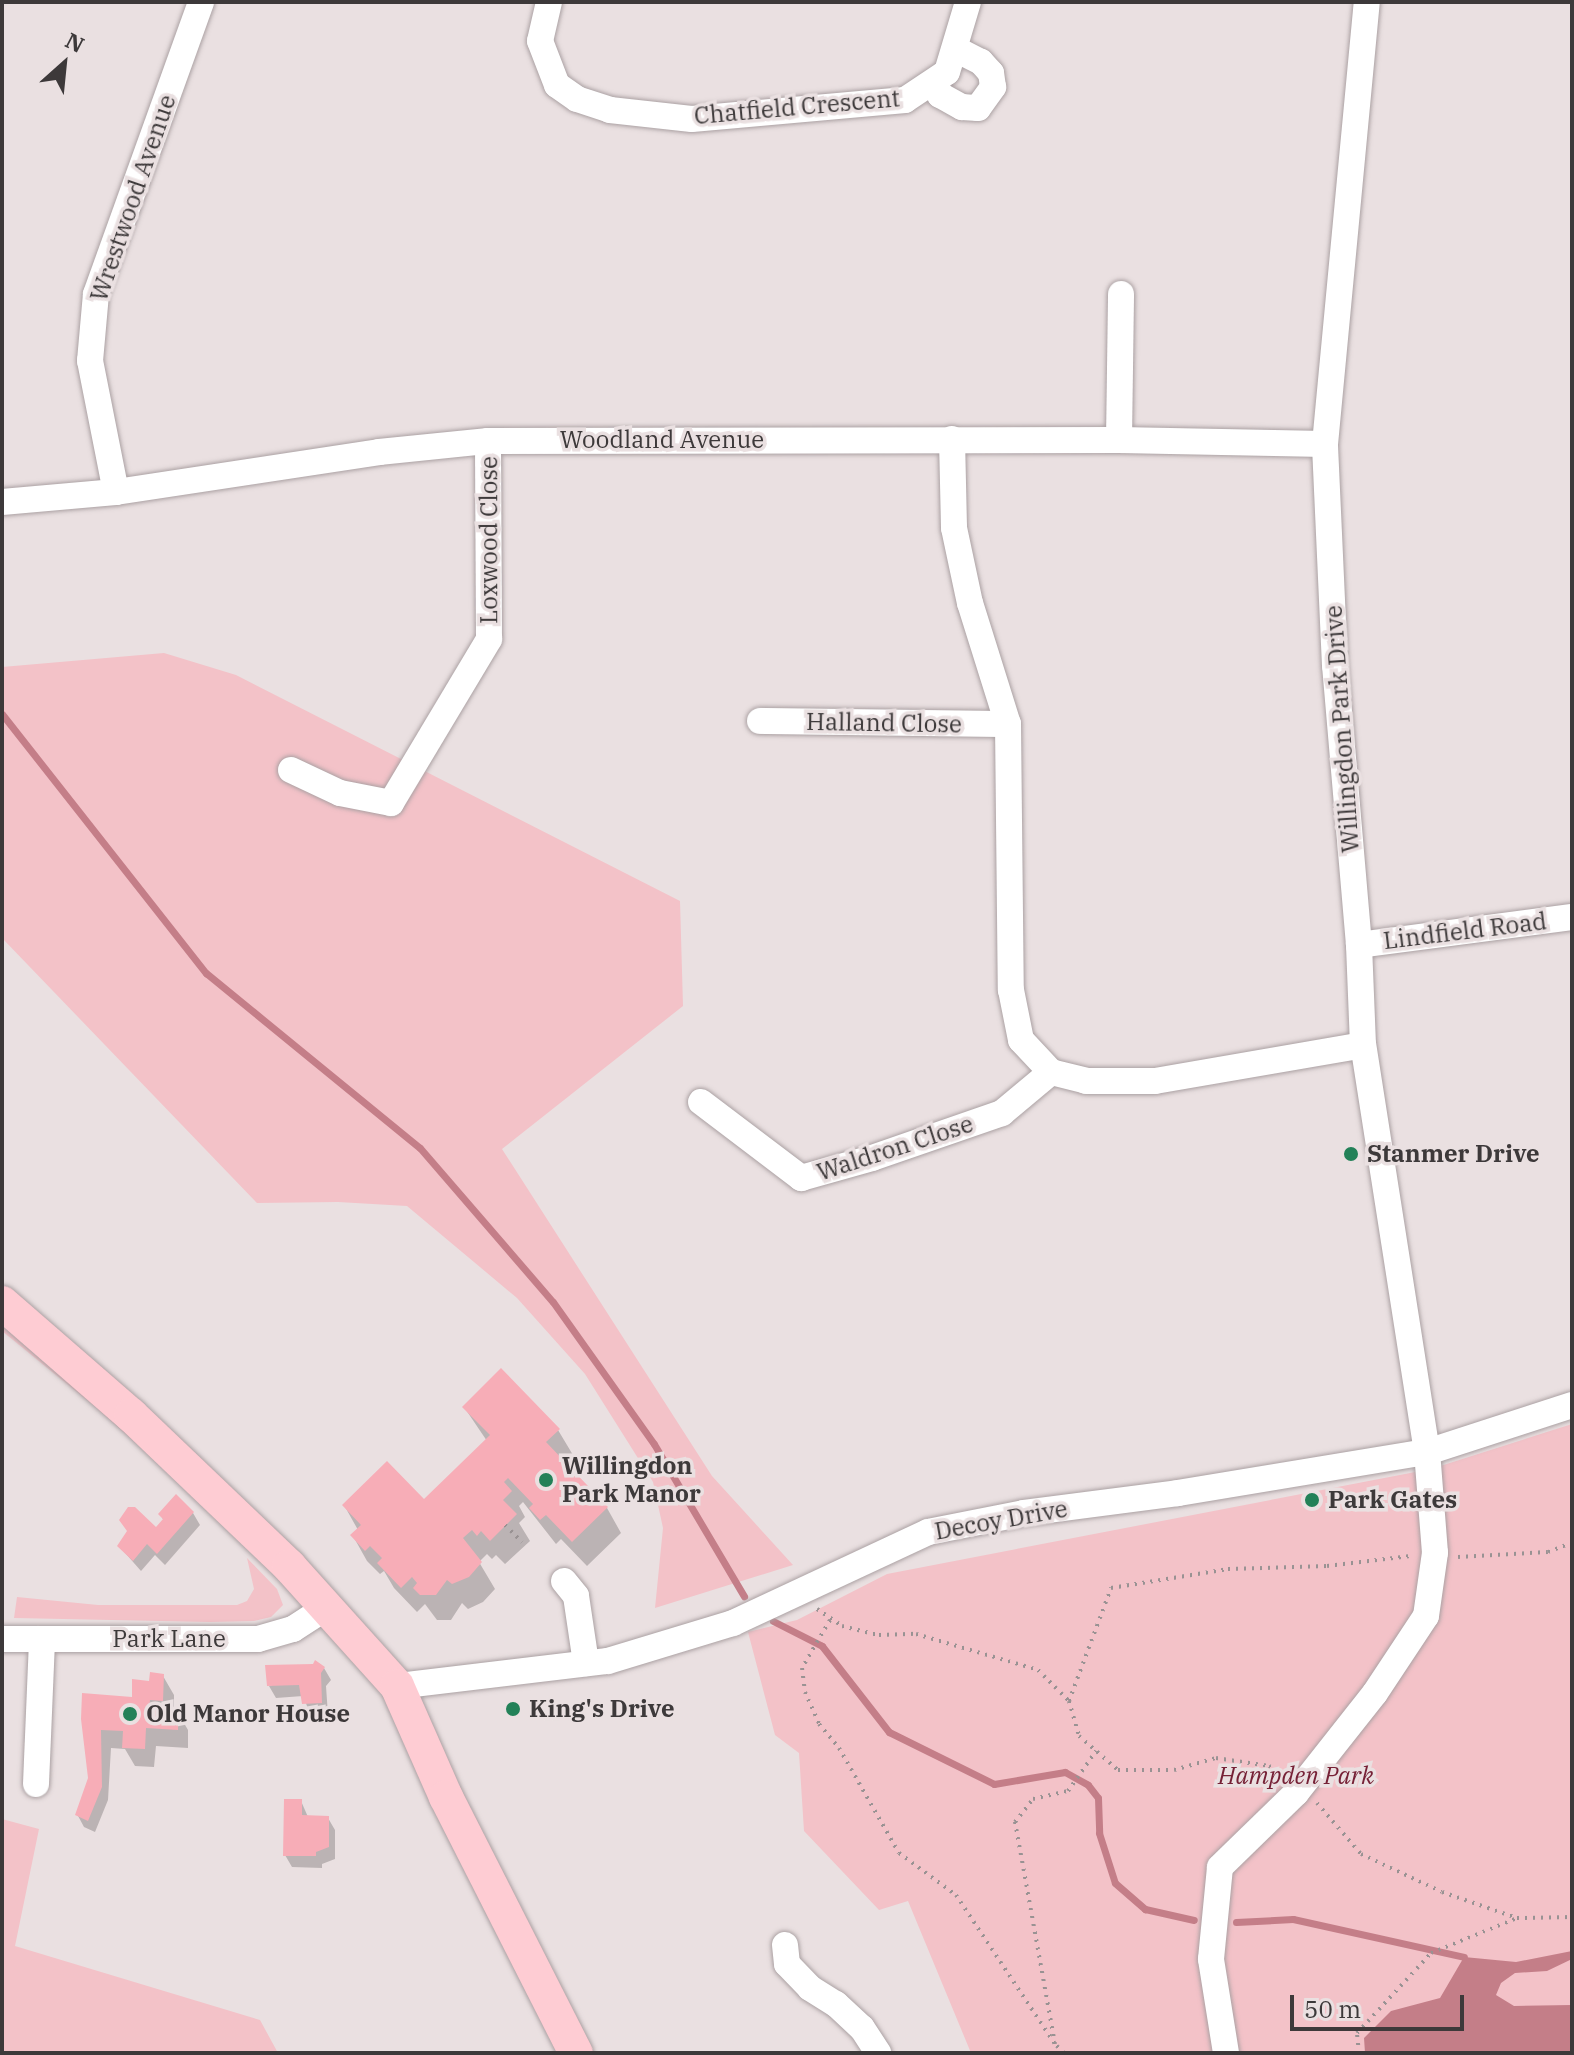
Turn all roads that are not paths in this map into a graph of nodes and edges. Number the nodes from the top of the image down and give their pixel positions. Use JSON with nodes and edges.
{"nodes":[{"id":1,"x":201,"y":2,"type":"edge"},
{"id":2,"x":549,"y":2,"type":"edge"},
{"id":3,"x":968,"y":2,"type":"edge"},
{"id":4,"x":1367,"y":2,"type":"edge"},
{"id":5,"x":955,"y":49,"type":"junction"},
{"id":6,"x":935,"y":82,"type":"junction"},
{"id":7,"x":1121,"y":294,"type":"dead end"},
{"id":8,"x":952,"y":439,"type":"junction"},
{"id":9,"x":1119,"y":440,"type":"junction"},
{"id":10,"x":488,"y":441,"type":"junction"},
{"id":11,"x":1325,"y":444,"type":"junction"},
{"id":12,"x":116,"y":492,"type":"junction"},
{"id":13,"x":2,"y":502,"type":"edge"},
{"id":14,"x":760,"y":721,"type":"dead end"},
{"id":15,"x":1008,"y":724,"type":"junction"},
{"id":16,"x":291,"y":770,"type":"dead end"},
{"id":17,"x":1572,"y":917,"type":"edge"},
{"id":18,"x":1359,"y":945,"type":"junction"},
{"id":19,"x":1363,"y":1045,"type":"junction"},
{"id":20,"x":1051,"y":1072,"type":"junction"},
{"id":21,"x":701,"y":1102,"type":"dead end"},
{"id":22,"x":2,"y":1303,"type":"edge"},
{"id":23,"x":1572,"y":1405,"type":"edge"},
{"id":24,"x":1427,"y":1452,"type":"junction"},
{"id":25,"x":564,"y":1581,"type":"dead end"},
{"id":26,"x":327,"y":1607,"type":"junction"},
{"id":27,"x":2,"y":1639,"type":"edge"},
{"id":28,"x":42,"y":1639,"type":"junction"},
{"id":29,"x":586,"y":1663,"type":"junction"},
{"id":30,"x":397,"y":1686,"type":"junction"},
{"id":31,"x":36,"y":1784,"type":"dead end"},
{"id":32,"x":785,"y":1945,"type":"dead end"},
{"id":33,"x":576,"y":2053,"type":"edge"},
{"id":34,"x":878,"y":2053,"type":"edge"},
{"id":35,"x":1226,"y":2053,"type":"edge"}],
"edges":[{"from":1,"to":12,"type":"street","name":"Wrestwood Avenue"},
{"from":2,"to":6,"type":"street","name":"Chatfield Crescent"},
{"from":3,"to":5,"type":"street"},
{"from":4,"to":11,"type":"street","name":"Willingdon Park Drive"},
{"from":5,"to":6,"type":"street"},
{"from":5,"to":6,"type":"street"},
{"from":7,"to":9,"type":"street"},
{"from":8,"to":9,"type":"street","name":"Woodland Avenue"},
{"from":8,"to":10,"type":"street","name":"Woodland Avenue"},
{"from":8,"to":15,"type":"street"},
{"from":9,"to":11,"type":"street","name":"Woodland Avenue"},
{"from":10,"to":12,"type":"street","name":"Woodland Avenue"},
{"from":10,"to":16,"type":"street","name":"Loxwood Close"},
{"from":11,"to":18,"type":"street","name":"Willingdon Park Drive"},
{"from":12,"to":13,"type":"street","name":"Woodland Avenue"},
{"from":14,"to":15,"type":"street","name":"Halland Close"},
{"from":15,"to":20,"type":"street"},
{"from":17,"to":18,"type":"street","name":"Lindfield Road"},
{"from":18,"to":19,"type":"street","name":"Willingdon Park Drive"},
{"from":19,"to":20,"type":"street"},
{"from":19,"to":24,"type":"street","name":"Willingdon Park Drive"},
{"from":20,"to":21,"type":"street","name":"Waldron Close"},
{"from":22,"to":26,"type":"main road"},
{"from":23,"to":24,"type":"street","name":"Decoy Drive"},
{"from":24,"to":29,"type":"street","name":"Decoy Drive"},
{"from":24,"to":35,"type":"street","name":"Willingdon Park Drive"},
{"from":25,"to":29,"type":"street"},
{"from":26,"to":28,"type":"street","name":"Park Lane"},
{"from":26,"to":30,"type":"main road"},
{"from":27,"to":28,"type":"street","name":"Park Lane"},
{"from":28,"to":31,"type":"street"},
{"from":29,"to":30,"type":"street","name":"Decoy Drive"},
{"from":30,"to":33,"type":"main road"},
{"from":32,"to":34,"type":"street"}]}
